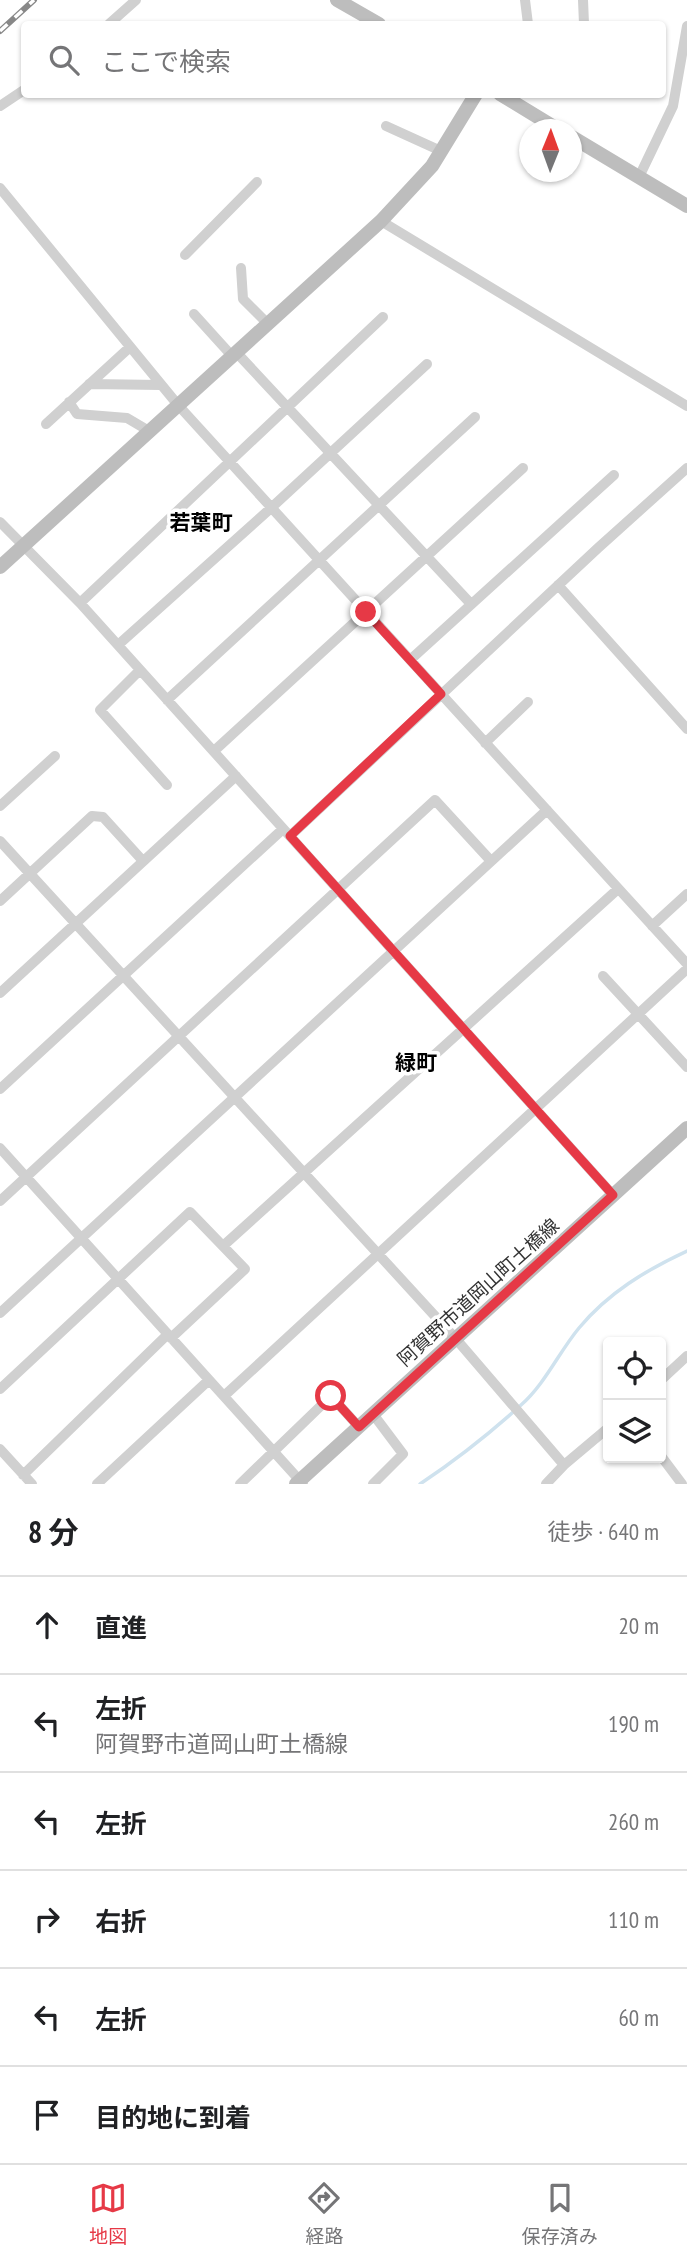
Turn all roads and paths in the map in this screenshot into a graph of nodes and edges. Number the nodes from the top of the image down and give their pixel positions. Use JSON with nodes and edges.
{"nodes":[{"id":1,"x":136,"y":0,"type":"edge"},
{"id":2,"x":337,"y":0,"type":"edge"},
{"id":3,"x":525,"y":0,"type":"edge"},
{"id":4,"x":583,"y":0,"type":"edge"},
{"id":5,"x":112,"y":21,"type":"edge"},
{"id":6,"x":374,"y":21,"type":"edge"},
{"id":7,"x":528,"y":21,"type":"edge"},
{"id":8,"x":584,"y":21,"type":"edge"},
{"id":9,"x":687,"y":26,"type":"edge"},
{"id":10,"x":21,"y":92,"type":"edge"},
{"id":11,"x":474,"y":98,"type":"edge"},
{"id":12,"x":510,"y":98,"type":"edge"},
{"id":13,"x":0,"y":106,"type":"edge"},
{"id":14,"x":542,"y":119,"type":"edge"},
{"id":15,"x":386,"y":126,"type":"dead end"},
{"id":16,"x":582,"y":143,"type":"edge"},
{"id":17,"x":441,"y":151,"type":"junction"},
{"id":18,"x":639,"y":177,"type":"junction"},
{"id":19,"x":257,"y":182,"type":"dead end"},
{"id":20,"x":0,"y":188,"type":"edge"},
{"id":21,"x":687,"y":205,"type":"edge"},
{"id":22,"x":381,"y":222,"type":"junction"},
{"id":23,"x":185,"y":255,"type":"dead end"},
{"id":24,"x":241,"y":268,"type":"dead end"},
{"id":25,"x":194,"y":314,"type":"dead end"},
{"id":26,"x":383,"y":317,"type":"dead end"},
{"id":27,"x":268,"y":324,"type":"junction"},
{"id":28,"x":130,"y":347,"type":"junction"},
{"id":29,"x":234,"y":354,"type":"junction"},
{"id":30,"x":427,"y":364,"type":"dead end"},
{"id":31,"x":89,"y":384,"type":"junction"},
{"id":32,"x":161,"y":385,"type":"junction"},
{"id":33,"x":69,"y":402,"type":"junction"},
{"id":34,"x":178,"y":405,"type":"junction"},
{"id":35,"x":687,"y":406,"type":"edge"},
{"id":36,"x":288,"y":408,"type":"junction"},
{"id":37,"x":475,"y":417,"type":"dead end"},
{"id":38,"x":46,"y":424,"type":"dead end"},
{"id":39,"x":149,"y":431,"type":"junction"},
{"id":40,"x":331,"y":453,"type":"junction"},
{"id":41,"x":230,"y":463,"type":"junction"},
{"id":42,"x":523,"y":468,"type":"dead end"},
{"id":43,"x":687,"y":468,"type":"edge"},
{"id":44,"x":614,"y":475,"type":"dead end"},
{"id":45,"x":379,"y":505,"type":"junction"},
{"id":46,"x":271,"y":508,"type":"junction"},
{"id":47,"x":0,"y":522,"type":"edge"},
{"id":48,"x":23,"y":547,"type":"junction"},
{"id":49,"x":427,"y":556,"type":"junction"},
{"id":50,"x":319,"y":561,"type":"junction"},
{"id":51,"x":0,"y":567,"type":"edge"},
{"id":52,"x":558,"y":585,"type":"junction"},
{"id":53,"x":80,"y":603,"type":"junction"},
{"id":54,"x":471,"y":604,"type":"junction"},
{"id":55,"x":366,"y":612,"type":"junction"},
{"id":56,"x":118,"y":645,"type":"junction"},
{"id":57,"x":410,"y":660,"type":"junction"},
{"id":58,"x":140,"y":670,"type":"junction"},
{"id":59,"x":441,"y":694,"type":"junction"},
{"id":60,"x":167,"y":700,"type":"junction"},
{"id":61,"x":528,"y":702,"type":"dead end"},
{"id":62,"x":687,"y":729,"type":"edge"},
{"id":63,"x":485,"y":743,"type":"junction"},
{"id":64,"x":214,"y":751,"type":"junction"},
{"id":65,"x":55,"y":756,"type":"dead end"},
{"id":66,"x":236,"y":776,"type":"junction"},
{"id":67,"x":167,"y":785,"type":"dead end"},
{"id":68,"x":0,"y":806,"type":"edge"},
{"id":69,"x":547,"y":810,"type":"junction"},
{"id":70,"x":287,"y":833,"type":"junction"},
{"id":71,"x":0,"y":841,"type":"edge"},
{"id":72,"x":143,"y":861,"type":"junction"},
{"id":73,"x":491,"y":861,"type":"junction"},
{"id":74,"x":30,"y":873,"type":"junction"},
{"id":75,"x":618,"y":889,"type":"junction"},
{"id":76,"x":338,"y":890,"type":"junction"},
{"id":77,"x":687,"y":894,"type":"edge"},
{"id":78,"x":0,"y":901,"type":"edge"},
{"id":79,"x":76,"y":923,"type":"junction"},
{"id":80,"x":652,"y":926,"type":"junction"},
{"id":81,"x":393,"y":951,"type":"junction"},
{"id":82,"x":687,"y":966,"type":"edge"},
{"id":83,"x":124,"y":976,"type":"junction"},
{"id":84,"x":603,"y":976,"type":"dead end"},
{"id":85,"x":0,"y":993,"type":"edge"},
{"id":86,"x":638,"y":1014,"type":"junction"},
{"id":87,"x":463,"y":1029,"type":"junction"},
{"id":88,"x":179,"y":1036,"type":"junction"},
{"id":89,"x":687,"y":1067,"type":"edge"},
{"id":90,"x":0,"y":1089,"type":"edge"},
{"id":91,"x":234,"y":1097,"type":"junction"},
{"id":92,"x":535,"y":1109,"type":"junction"},
{"id":93,"x":687,"y":1128,"type":"edge"},
{"id":94,"x":0,"y":1149,"type":"edge"},
{"id":95,"x":304,"y":1173,"type":"junction"},
{"id":96,"x":26,"y":1177,"type":"junction"},
{"id":97,"x":613,"y":1195,"type":"junction"},
{"id":98,"x":0,"y":1201,"type":"edge"},
{"id":99,"x":81,"y":1238,"type":"junction"},
{"id":100,"x":223,"y":1246,"type":"junction"},
{"id":101,"x":378,"y":1254,"type":"junction"},
{"id":102,"x":118,"y":1279,"type":"junction"},
{"id":103,"x":0,"y":1313,"type":"edge"},
{"id":104,"x":170,"y":1336,"type":"junction"},
{"id":105,"x":456,"y":1339,"type":"junction"},
{"id":106,"x":687,"y":1356,"type":"edge"},
{"id":107,"x":666,"y":1375,"type":"edge"},
{"id":108,"x":209,"y":1380,"type":"junction"},
{"id":109,"x":0,"y":1389,"type":"edge"},
{"id":110,"x":224,"y":1396,"type":"junction"},
{"id":111,"x":373,"y":1414,"type":"junction"},
{"id":112,"x":359,"y":1427,"type":"junction"},
{"id":113,"x":603,"y":1432,"type":"edge"},
{"id":114,"x":0,"y":1449,"type":"edge"},
{"id":115,"x":274,"y":1451,"type":"junction"},
{"id":116,"x":666,"y":1463,"type":"edge"},
{"id":117,"x":564,"y":1465,"type":"junction"},
{"id":118,"x":23,"y":1475,"type":"junction"},
{"id":119,"x":300,"y":1483,"type":"edge"},
{"id":120,"x":32,"y":1484,"type":"edge"},
{"id":121,"x":97,"y":1484,"type":"edge"},
{"id":122,"x":240,"y":1484,"type":"edge"},
{"id":123,"x":373,"y":1484,"type":"edge"},
{"id":124,"x":546,"y":1484,"type":"edge"},
{"id":125,"x":682,"y":1484,"type":"edge"}],
"edges":[{"from":1,"to":5,"type":"street"},
{"from":2,"to":6,"type":"street"},
{"from":3,"to":7,"type":"street"},
{"from":4,"to":8,"type":"street"},
{"from":9,"to":18,"type":"street"},
{"from":10,"to":13,"type":"street"},
{"from":11,"to":17,"type":"street"},
{"from":12,"to":14,"type":"street"},
{"from":15,"to":17,"type":"street"},
{"from":16,"to":18,"type":"street"},
{"from":17,"to":22,"type":"street"},
{"from":18,"to":21,"type":"street"},
{"from":19,"to":23,"type":"street"},
{"from":20,"to":28,"type":"street"},
{"from":22,"to":27,"type":"street"},
{"from":22,"to":35,"type":"street"},
{"from":24,"to":27,"type":"street"},
{"from":25,"to":29,"type":"street"},
{"from":26,"to":36,"type":"street"},
{"from":27,"to":29,"type":"street"},
{"from":28,"to":31,"type":"street"},
{"from":28,"to":32,"type":"street"},
{"from":29,"to":34,"type":"street"},
{"from":29,"to":36,"type":"street"},
{"from":30,"to":40,"type":"street"},
{"from":31,"to":32,"type":"street"},
{"from":31,"to":33,"type":"street"},
{"from":32,"to":34,"type":"street"},
{"from":33,"to":38,"type":"street"},
{"from":33,"to":39,"type":"street"},
{"from":34,"to":39,"type":"street"},
{"from":34,"to":41,"type":"street"},
{"from":36,"to":40,"type":"street"},
{"from":36,"to":41,"type":"street"},
{"from":37,"to":45,"type":"street"},
{"from":39,"to":48,"type":"street"},
{"from":40,"to":45,"type":"street"},
{"from":40,"to":46,"type":"street"},
{"from":41,"to":46,"type":"street"},
{"from":41,"to":53,"type":"street"},
{"from":42,"to":49,"type":"street"},
{"from":43,"to":52,"type":"street"},
{"from":44,"to":54,"type":"street"},
{"from":45,"to":49,"type":"street"},
{"from":45,"to":50,"type":"street"},
{"from":46,"to":50,"type":"street"},
{"from":46,"to":56,"type":"street"},
{"from":47,"to":48,"type":"street"},
{"from":48,"to":51,"type":"street"},
{"from":48,"to":53,"type":"street"},
{"from":49,"to":54,"type":"street"},
{"from":49,"to":55,"type":"street"},
{"from":50,"to":55,"type":"street"},
{"from":50,"to":60,"type":"street"},
{"from":52,"to":59,"type":"street"},
{"from":52,"to":62,"type":"street"},
{"from":53,"to":56,"type":"street"},
{"from":54,"to":57,"type":"street"},
{"from":55,"to":57,"type":"street"},
{"from":55,"to":64,"type":"street"},
{"from":56,"to":58,"type":"street"},
{"from":57,"to":59,"type":"street"},
{"from":58,"to":60,"type":"street"},
{"from":58,"to":67,"type":"street"},
{"from":59,"to":63,"type":"street"},
{"from":59,"to":70,"type":"street"},
{"from":60,"to":64,"type":"street"},
{"from":61,"to":63,"type":"street"},
{"from":63,"to":69,"type":"street"},
{"from":64,"to":66,"type":"street"},
{"from":65,"to":68,"type":"street"},
{"from":66,"to":70,"type":"street"},
{"from":66,"to":72,"type":"street"},
{"from":69,"to":73,"type":"street"},
{"from":69,"to":75,"type":"street"},
{"from":70,"to":76,"type":"street"},
{"from":70,"to":83,"type":"street"},
{"from":71,"to":74,"type":"street"},
{"from":72,"to":74,"type":"street"},
{"from":72,"to":79,"type":"street"},
{"from":73,"to":76,"type":"street"},
{"from":73,"to":81,"type":"street"},
{"from":74,"to":78,"type":"street"},
{"from":74,"to":79,"type":"street"},
{"from":75,"to":80,"type":"street"},
{"from":75,"to":87,"type":"street"},
{"from":76,"to":81,"type":"street"},
{"from":76,"to":88,"type":"street"},
{"from":77,"to":80,"type":"street"},
{"from":79,"to":83,"type":"street"},
{"from":79,"to":85,"type":"street"},
{"from":80,"to":82,"type":"street"},
{"from":81,"to":87,"type":"street"},
{"from":81,"to":91,"type":"street"},
{"from":82,"to":86,"type":"street"},
{"from":83,"to":88,"type":"street"},
{"from":83,"to":90,"type":"street"},
{"from":84,"to":86,"type":"street"},
{"from":86,"to":89,"type":"street"},
{"from":86,"to":92,"type":"street"},
{"from":87,"to":92,"type":"street"},
{"from":87,"to":95,"type":"street"},
{"from":88,"to":91,"type":"street"},
{"from":88,"to":96,"type":"street"},
{"from":91,"to":95,"type":"street"},
{"from":91,"to":99,"type":"street"},
{"from":92,"to":97,"type":"street"},
{"from":92,"to":101,"type":"street"},
{"from":93,"to":97,"type":"street","name":"阿賀野市道岡山町土橋線"},
{"from":94,"to":96,"type":"street"},
{"from":95,"to":100,"type":"street"},
{"from":95,"to":101,"type":"street"},
{"from":96,"to":98,"type":"street"},
{"from":96,"to":99,"type":"street"},
{"from":97,"to":105,"type":"street","name":"阿賀野市道岡山町土橋線"},
{"from":99,"to":102,"type":"street"},
{"from":99,"to":103,"type":"street"},
{"from":100,"to":102,"type":"street"},
{"from":100,"to":104,"type":"street"},
{"from":101,"to":105,"type":"street"},
{"from":101,"to":110,"type":"street"},
{"from":102,"to":104,"type":"street"},
{"from":102,"to":109,"type":"street"},
{"from":104,"to":108,"type":"street"},
{"from":104,"to":118,"type":"street"},
{"from":105,"to":111,"type":"street","name":"阿賀野市道岡山町土橋線"},
{"from":105,"to":117,"type":"street"},
{"from":106,"to":107,"type":"street"},
{"from":108,"to":110,"type":"street"},
{"from":108,"to":121,"type":"street"},
{"from":110,"to":115,"type":"street"},
{"from":111,"to":112,"type":"street","name":"阿賀野市道岡山町土橋線"},
{"from":111,"to":123,"type":"street"},
{"from":112,"to":115,"type":"street"},
{"from":112,"to":119,"type":"street","name":"阿賀野市道岡山町土橋線"},
{"from":113,"to":117,"type":"street"},
{"from":114,"to":118,"type":"street"},
{"from":115,"to":119,"type":"street"},
{"from":115,"to":122,"type":"street"},
{"from":116,"to":125,"type":"street"},
{"from":117,"to":124,"type":"street"},
{"from":118,"to":120,"type":"street"}]}
